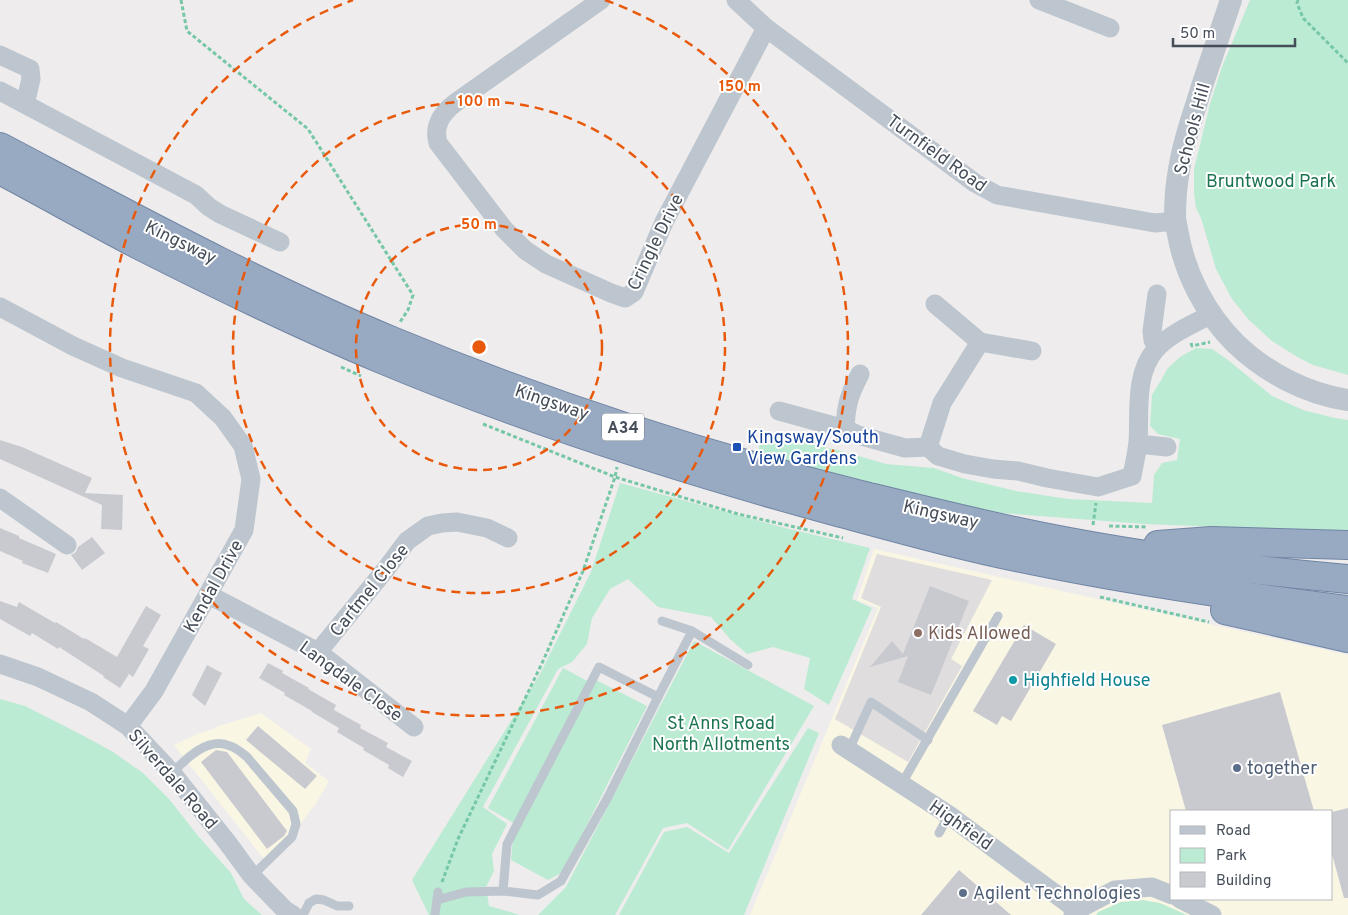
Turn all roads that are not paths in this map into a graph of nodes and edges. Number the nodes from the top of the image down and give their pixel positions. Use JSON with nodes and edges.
{"nodes":[{"id":1,"x":601,"y":0,"type":"edge"},
{"id":2,"x":736,"y":0,"type":"edge"},
{"id":3,"x":1039,"y":0,"type":"edge"},
{"id":4,"x":1231,"y":0,"type":"edge"},
{"id":5,"x":1062,"y":4,"type":"edge"},
{"id":6,"x":766,"y":28,"type":"junction"},
{"id":7,"x":1110,"y":28,"type":"dead end"},
{"id":8,"x":0,"y":55,"type":"edge"},
{"id":9,"x":0,"y":92,"type":"edge"},
{"id":10,"x":25,"y":104,"type":"junction"},
{"id":11,"x":0,"y":147,"type":"edge"},
{"id":12,"x":0,"y":170,"type":"edge"},
{"id":13,"x":1175,"y":221,"type":"junction"},
{"id":14,"x":280,"y":242,"type":"dead end"},
{"id":15,"x":1157,"y":294,"type":"dead end"},
{"id":16,"x":935,"y":304,"type":"dead end"},
{"id":17,"x":0,"y":307,"type":"edge"},
{"id":18,"x":1212,"y":314,"type":"junction"},
{"id":19,"x":980,"y":342,"type":"junction"},
{"id":20,"x":1157,"y":348,"type":"junction"},
{"id":21,"x":1032,"y":351,"type":"dead end"},
{"id":22,"x":860,"y":374,"type":"dead end"},
{"id":23,"x":1348,"y":400,"type":"edge"},
{"id":24,"x":779,"y":411,"type":"dead end"},
{"id":25,"x":845,"y":429,"type":"junction"},
{"id":26,"x":1138,"y":444,"type":"junction"},
{"id":27,"x":928,"y":447,"type":"junction"},
{"id":28,"x":1167,"y":447,"type":"dead end"},
{"id":29,"x":0,"y":498,"type":"edge"},
{"id":30,"x":508,"y":538,"type":"dead end"},
{"id":31,"x":1348,"y":545,"type":"edge"},
{"id":32,"x":67,"y":546,"type":"dead end"},
{"id":33,"x":1107,"y":562,"type":"junction"},
{"id":34,"x":1348,"y":578,"type":"edge"},
{"id":35,"x":208,"y":595,"type":"junction"},
{"id":36,"x":1348,"y":610,"type":"edge"},
{"id":37,"x":998,"y":616,"type":"dead end"},
{"id":38,"x":662,"y":621,"type":"dead end"},
{"id":39,"x":692,"y":631,"type":"junction"},
{"id":40,"x":1348,"y":638,"type":"edge"},
{"id":41,"x":318,"y":652,"type":"junction"},
{"id":42,"x":0,"y":664,"type":"edge"},
{"id":43,"x":748,"y":665,"type":"dead end"},
{"id":44,"x":658,"y":697,"type":"junction"},
{"id":45,"x":128,"y":726,"type":"junction"},
{"id":46,"x":414,"y":727,"type":"dead end"},
{"id":47,"x":928,"y":740,"type":"junction"},
{"id":48,"x":845,"y":748,"type":"joint"},
{"id":49,"x":172,"y":773,"type":"junction"},
{"id":50,"x":901,"y":785,"type":"junction"},
{"id":51,"x":949,"y":815,"type":"junction"},
{"id":52,"x":939,"y":833,"type":"dead end"},
{"id":53,"x":252,"y":876,"type":"junction"},
{"id":54,"x":503,"y":890,"type":"junction"},
{"id":55,"x":1170,"y":894,"type":"edge"},
{"id":56,"x":1182,"y":900,"type":"edge"},
{"id":57,"x":349,"y":906,"type":"dead end"},
{"id":58,"x":1075,"y":912,"type":"edge"},
{"id":59,"x":293,"y":915,"type":"edge"},
{"id":60,"x":303,"y":915,"type":"edge"},
{"id":61,"x":435,"y":915,"type":"edge"},
{"id":62,"x":1212,"y":915,"type":"edge"}],
"edges":[{"from":1,"to":6,"type":"street","name":"Cringle Drive"},
{"from":2,"to":6,"type":"street","name":"Turnfield Road"},
{"from":3,"to":5,"type":"street"},
{"from":4,"to":13,"type":"street","name":"Schools Hill"},
{"from":5,"to":7,"type":"street"},
{"from":6,"to":13,"type":"street","name":"Turnfield Road"},
{"from":8,"to":10,"type":"street"},
{"from":9,"to":10,"type":"street"},
{"from":10,"to":14,"type":"street"},
{"from":11,"to":33,"type":"highway","name":"Kingsway","number":"A34"},
{"from":12,"to":33,"type":"highway","name":"Kingsway","number":"A34"},
{"from":13,"to":18,"type":"street","name":"Schools Hill"},
{"from":15,"to":20,"type":"street"},
{"from":16,"to":19,"type":"street"},
{"from":17,"to":35,"type":"street","name":"Kendal Drive"},
{"from":18,"to":20,"type":"street"},
{"from":18,"to":23,"type":"street","name":"Schools Hill"},
{"from":19,"to":21,"type":"street"},
{"from":19,"to":27,"type":"street"},
{"from":20,"to":26,"type":"street"},
{"from":22,"to":25,"type":"street"},
{"from":24,"to":25,"type":"street"},
{"from":25,"to":27,"type":"street"},
{"from":26,"to":27,"type":"street"},
{"from":26,"to":28,"type":"street"},
{"from":29,"to":32,"type":"street"},
{"from":30,"to":41,"type":"street","name":"Cartmel Close"},
{"from":31,"to":33,"type":"highway"},
{"from":33,"to":34,"type":"highway","name":"Kingsway","number":"A34"},
{"from":33,"to":36,"type":"highway","name":"Kingsway","number":"A34"},
{"from":33,"to":40,"type":"highway"},
{"from":35,"to":41,"type":"street","name":"Langdale Close"},
{"from":35,"to":45,"type":"street","name":"Kendal Drive"},
{"from":37,"to":47,"type":"lane"},
{"from":38,"to":39,"type":"lane"},
{"from":39,"to":43,"type":"lane"},
{"from":39,"to":44,"type":"lane"},
{"from":41,"to":46,"type":"street","name":"Langdale Close"},
{"from":42,"to":45,"type":"street","name":"Silverdale Road"},
{"from":44,"to":54,"type":"lane"},
{"from":44,"to":54,"type":"lane"},
{"from":45,"to":49,"type":"street","name":"Silverdale Road"},
{"from":47,"to":48,"type":"lane"},
{"from":47,"to":50,"type":"lane"},
{"from":48,"to":50,"type":"street","name":"Highfield"},
{"from":49,"to":53,"type":"street","name":"Silverdale Road"},
{"from":49,"to":53,"type":"lane"},
{"from":50,"to":51,"type":"street","name":"Highfield"},
{"from":51,"to":52,"type":"lane"},
{"from":51,"to":58,"type":"street","name":"Highfield"},
{"from":53,"to":59,"type":"street","name":"Silverdale Road"},
{"from":54,"to":61,"type":"lane"},
{"from":55,"to":58,"type":"street"},
{"from":56,"to":62,"type":"street"},
{"from":57,"to":60,"type":"lane"}]}
